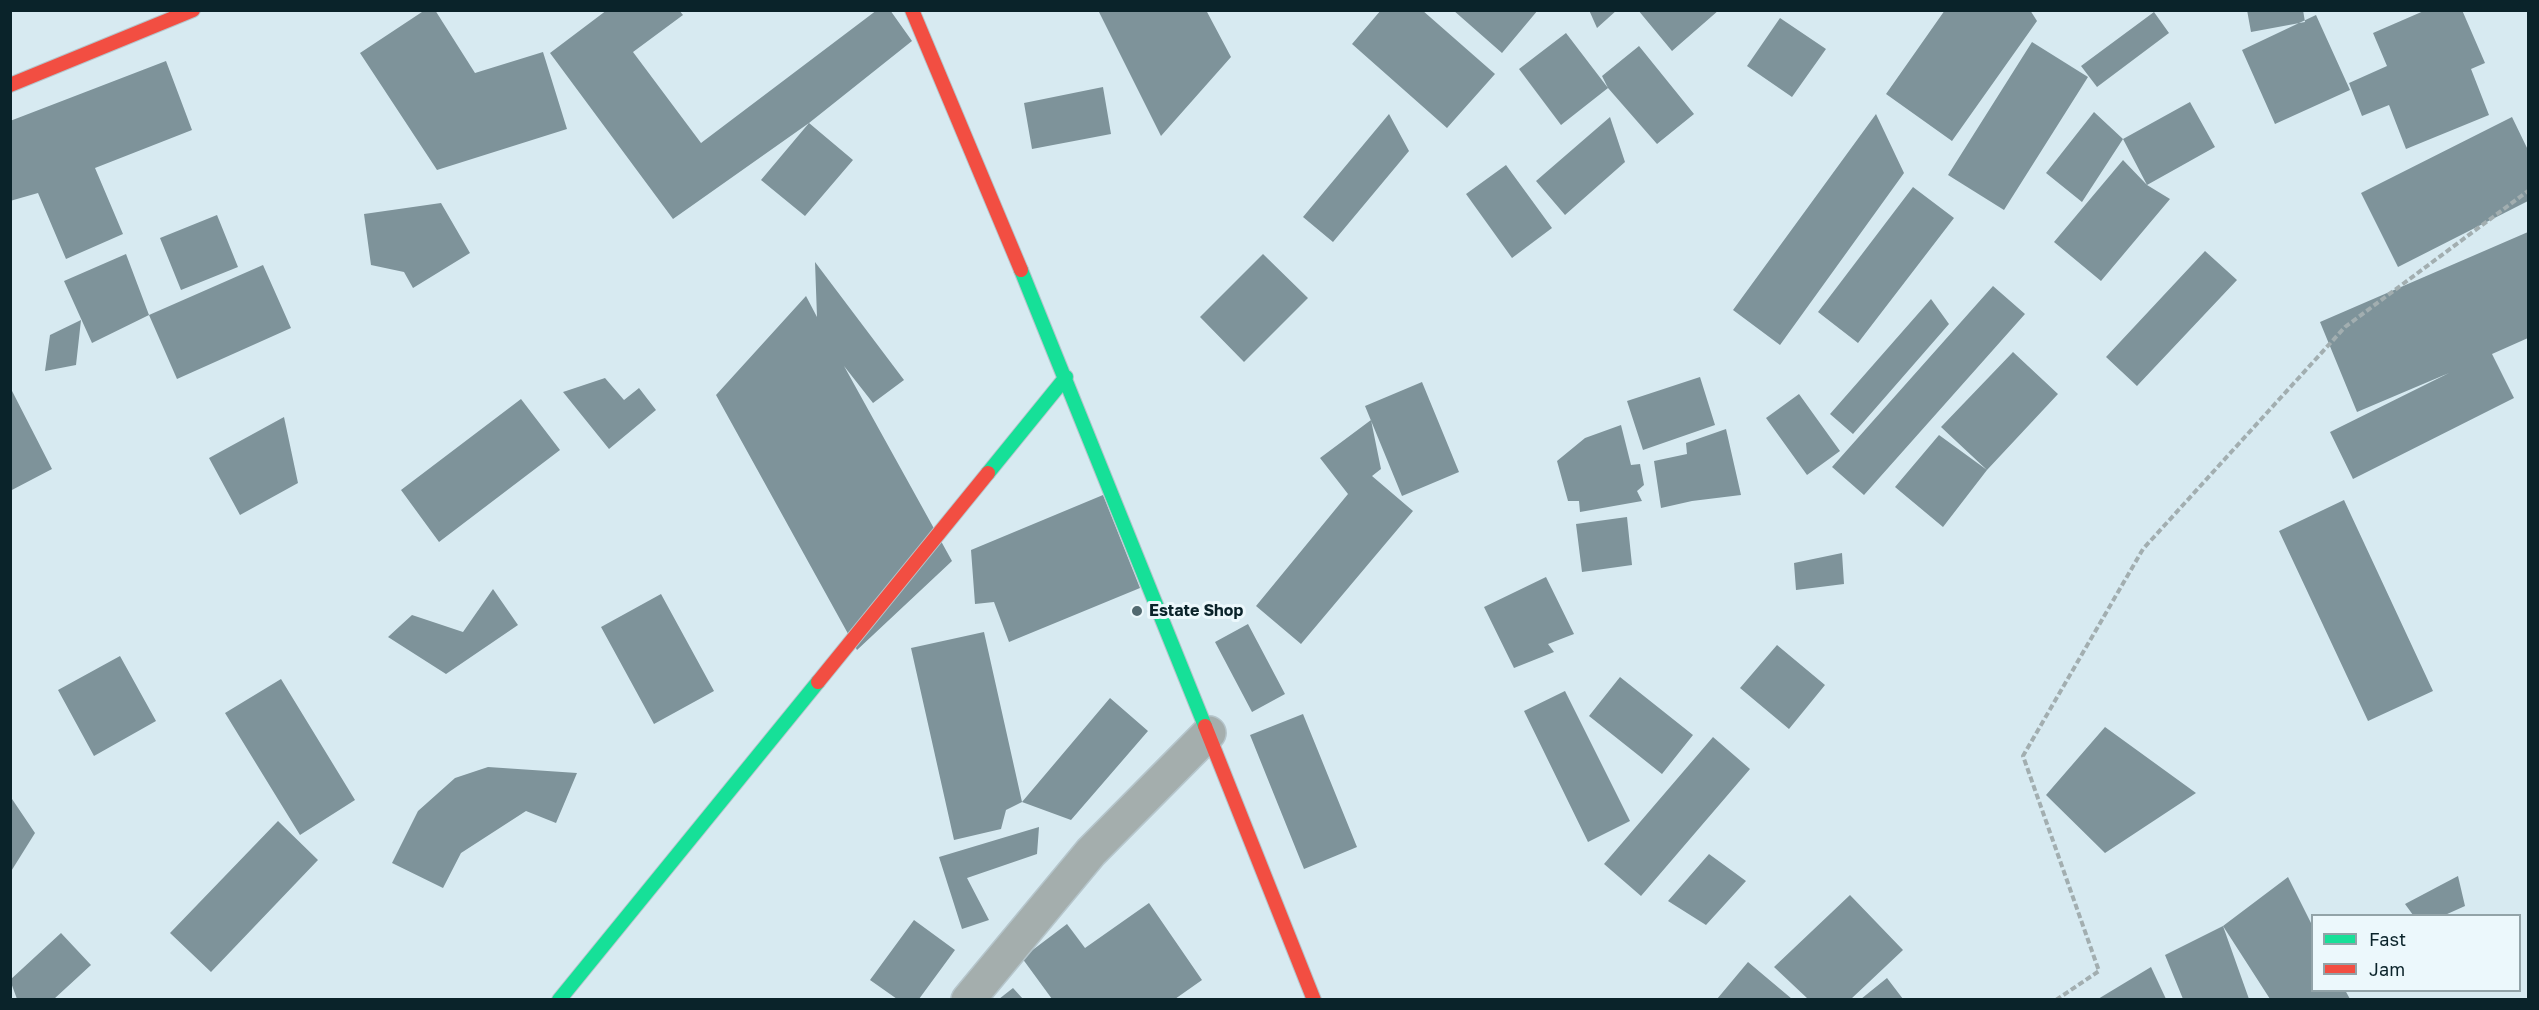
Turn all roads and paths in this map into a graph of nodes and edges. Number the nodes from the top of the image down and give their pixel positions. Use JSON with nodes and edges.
{"nodes":[{"id":1,"x":193,"y":10,"type":"edge"},
{"id":2,"x":912,"y":10,"type":"edge"},
{"id":3,"x":10,"y":85,"type":"edge"},
{"id":4,"x":2529,"y":190,"type":"edge"},
{"id":5,"x":1066,"y":376,"type":"junction"},
{"id":6,"x":1209,"y":733,"type":"junction"},
{"id":7,"x":560,"y":999,"type":"edge"},
{"id":8,"x":968,"y":999,"type":"edge"},
{"id":9,"x":1314,"y":999,"type":"edge"},
{"id":10,"x":2056,"y":999,"type":"edge"}],
"edges":[{"from":1,"to":3,"type":"street"},
{"from":2,"to":5,"type":"street"},
{"from":4,"to":10,"type":"path"},
{"from":5,"to":6,"type":"street"},
{"from":5,"to":7,"type":"street"},
{"from":6,"to":8,"type":"street"},
{"from":6,"to":9,"type":"street"}]}
